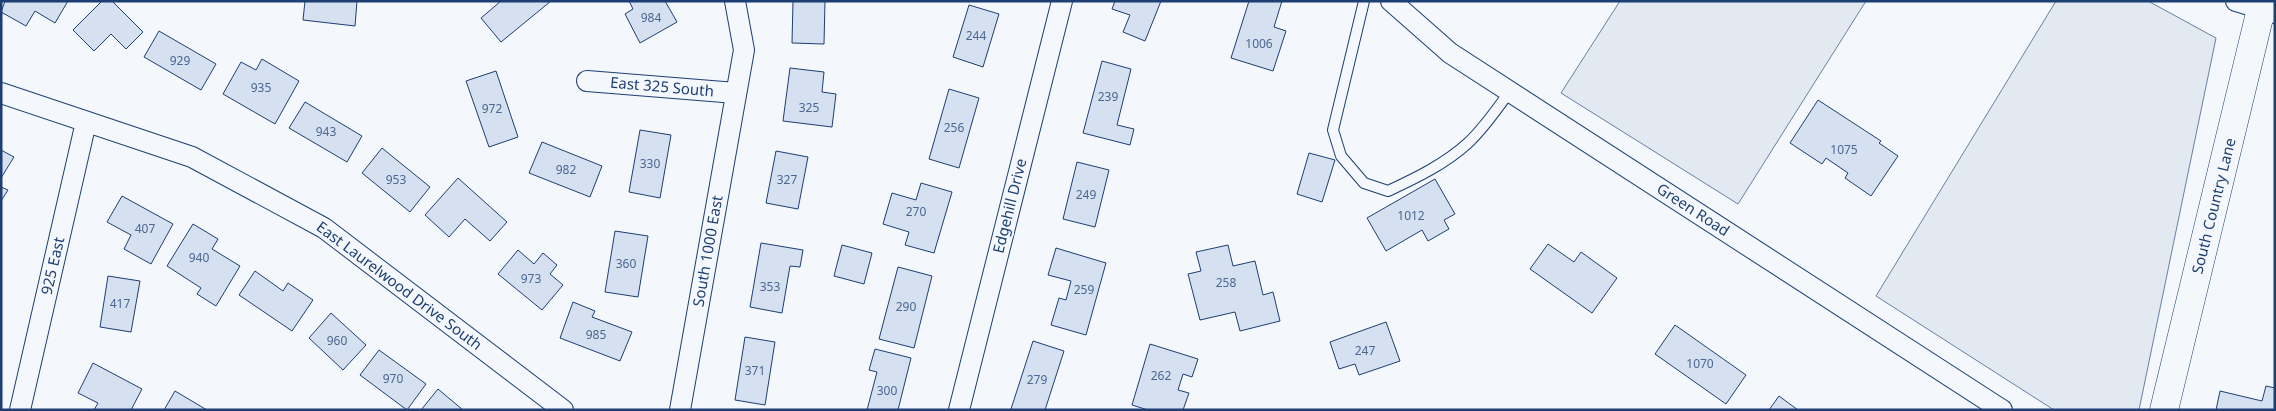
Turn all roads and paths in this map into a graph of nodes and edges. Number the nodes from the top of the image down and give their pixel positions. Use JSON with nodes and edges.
{"nodes":[{"id":1,"x":735,"y":1,"type":"edge"},
{"id":2,"x":1062,"y":1,"type":"edge"},
{"id":3,"x":1364,"y":1,"type":"edge"},
{"id":4,"x":1391,"y":1,"type":"edge"},
{"id":5,"x":2258,"y":6,"type":"edge"},
{"id":6,"x":588,"y":81,"type":"dead end"},
{"id":7,"x":1510,"y":91,"type":"junction"},
{"id":8,"x":1,"y":93,"type":"edge"},
{"id":9,"x":736,"y":93,"type":"junction"},
{"id":10,"x":86,"y":122,"type":"junction"},
{"id":11,"x":20,"y":410,"type":"edge"},
{"id":12,"x":563,"y":410,"type":"edge"},
{"id":13,"x":680,"y":410,"type":"edge"},
{"id":14,"x":959,"y":410,"type":"edge"},
{"id":15,"x":2002,"y":410,"type":"edge"},
{"id":16,"x":2164,"y":410,"type":"edge"}],
"edges":[{"from":1,"to":9,"type":"street","name":"South 1000 East"},
{"from":2,"to":14,"type":"street","name":"Edgehill Drive"},
{"from":3,"to":7,"type":"lane"},
{"from":4,"to":7,"type":"street","name":"Green Road"},
{"from":5,"to":16,"type":"street","name":"South Country Lane"},
{"from":6,"to":9,"type":"street","name":"East 325 South"},
{"from":7,"to":15,"type":"street","name":"Green Road"},
{"from":8,"to":10,"type":"street","name":"East Laurelwood Drive South"},
{"from":9,"to":13,"type":"street","name":"South 1000 East"},
{"from":10,"to":11,"type":"street","name":"925 East"},
{"from":10,"to":12,"type":"street","name":"East Laurelwood Drive South"}]}
